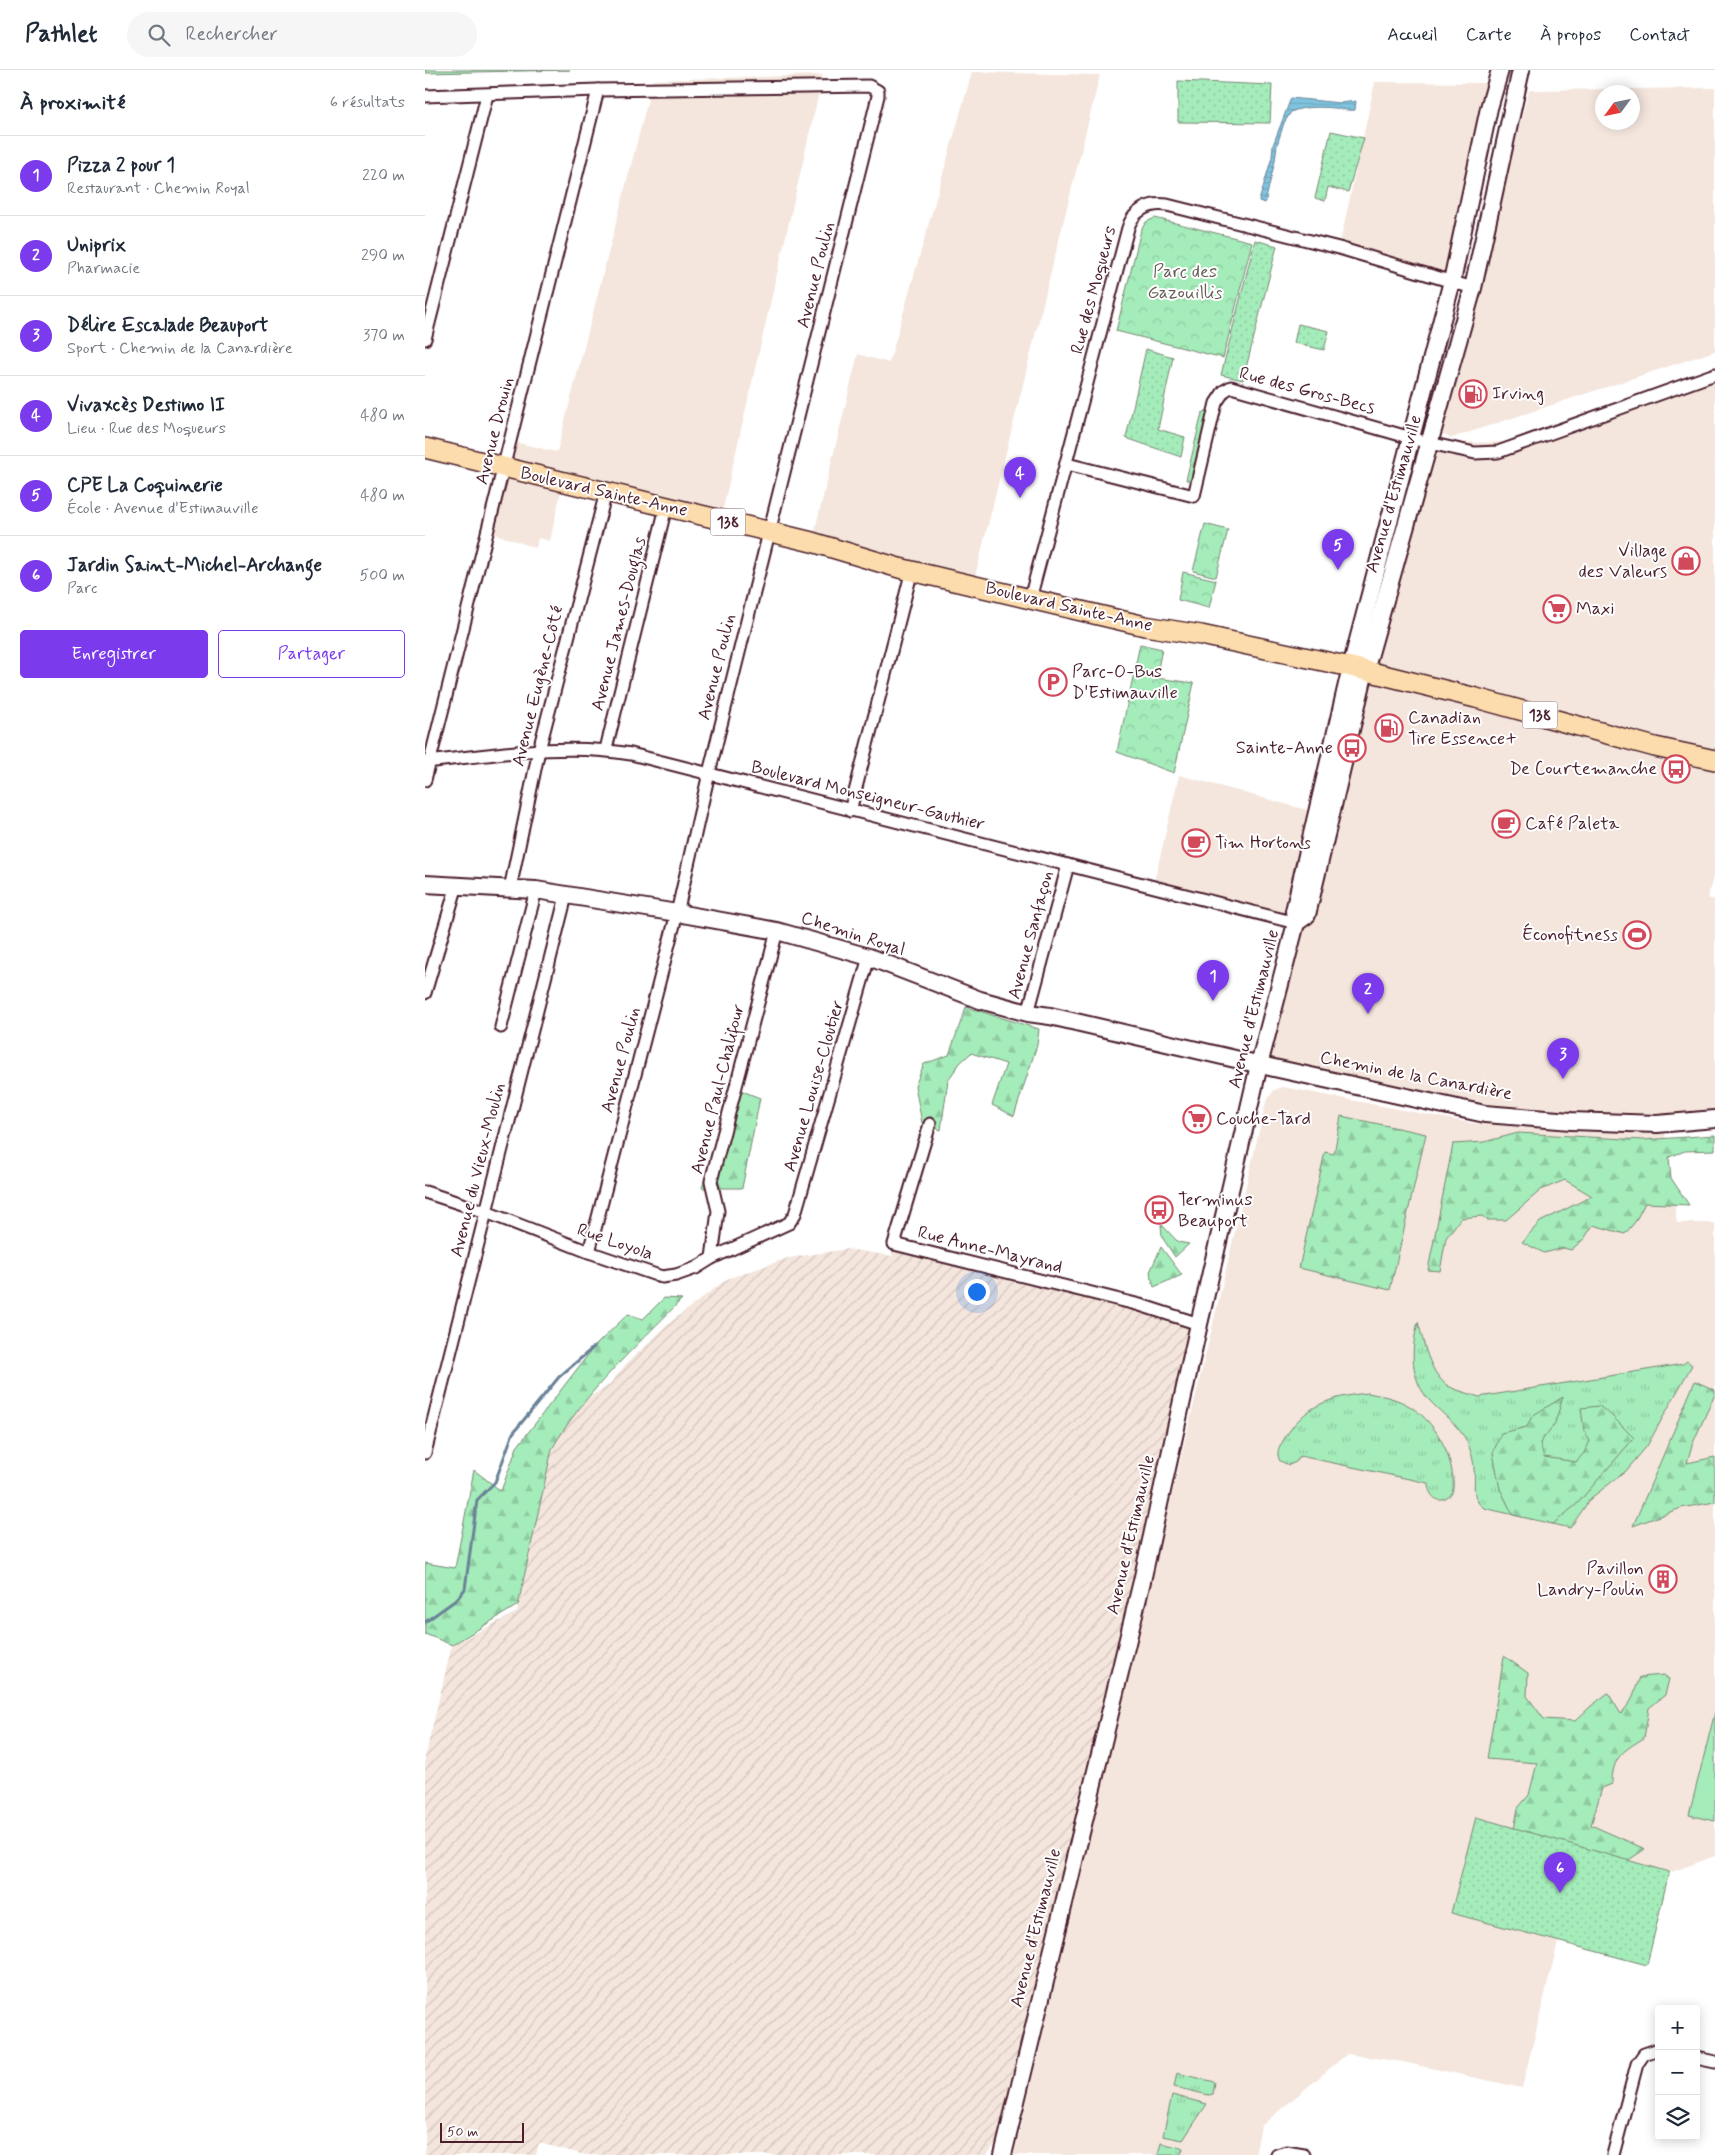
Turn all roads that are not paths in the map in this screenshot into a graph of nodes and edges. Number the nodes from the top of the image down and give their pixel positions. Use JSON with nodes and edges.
{"nodes":[{"id":1,"x":1499,"y":70,"type":"edge"},
{"id":2,"x":1521,"y":70,"type":"edge"},
{"id":3,"x":598,"y":90,"type":"junction"},
{"id":4,"x":487,"y":95,"type":"junction"},
{"id":5,"x":425,"y":96,"type":"edge"},
{"id":6,"x":1452,"y":281,"type":"junction"},
{"id":7,"x":1473,"y":288,"type":"junction"},
{"id":8,"x":425,"y":339,"type":"edge"},
{"id":9,"x":1715,"y":374,"type":"edge"},
{"id":10,"x":1412,"y":438,"type":"junction"},
{"id":11,"x":1429,"y":443,"type":"junction"},
{"id":12,"x":425,"y":448,"type":"edge"},
{"id":13,"x":1067,"y":464,"type":"junction"},
{"id":14,"x":503,"y":468,"type":"junction"},
{"id":15,"x":606,"y":492,"type":"junction"},
{"id":16,"x":666,"y":507,"type":"junction"},
{"id":17,"x":770,"y":533,"type":"junction"},
{"id":18,"x":912,"y":570,"type":"junction"},
{"id":19,"x":1030,"y":599,"type":"junction"},
{"id":20,"x":1358,"y":669,"type":"junction"},
{"id":21,"x":606,"y":749,"type":"junction"},
{"id":22,"x":539,"y":750,"type":"junction"},
{"id":23,"x":1715,"y":760,"type":"edge"},
{"id":24,"x":427,"y":762,"type":"edge"},
{"id":25,"x":709,"y":773,"type":"junction"},
{"id":26,"x":425,"y":780,"type":"edge"},
{"id":27,"x":850,"y":811,"type":"junction"},
{"id":28,"x":1068,"y":865,"type":"junction"},
{"id":29,"x":425,"y":884,"type":"edge"},
{"id":30,"x":457,"y":885,"type":"junction"},
{"id":31,"x":510,"y":889,"type":"junction"},
{"id":32,"x":536,"y":890,"type":"junction"},
{"id":33,"x":566,"y":896,"type":"junction"},
{"id":34,"x":677,"y":912,"type":"junction"},
{"id":35,"x":1296,"y":923,"type":"junction"},
{"id":36,"x":777,"y":931,"type":"junction"},
{"id":37,"x":869,"y":958,"type":"junction"},
{"id":38,"x":425,"y":994,"type":"edge"},
{"id":39,"x":1028,"y":1013,"type":"junction"},
{"id":40,"x":501,"y":1028,"type":"dead end"},
{"id":41,"x":1259,"y":1065,"type":"junction"},
{"id":42,"x":1715,"y":1119,"type":"edge"},
{"id":43,"x":930,"y":1124,"type":"dead end"},
{"id":44,"x":425,"y":1192,"type":"edge"},
{"id":45,"x":486,"y":1212,"type":"junction"},
{"id":46,"x":789,"y":1223,"type":"joint"},
{"id":47,"x":589,"y":1252,"type":"junction"},
{"id":48,"x":712,"y":1258,"type":"junction"},
{"id":49,"x":1199,"y":1324,"type":"junction"},
{"id":50,"x":425,"y":1452,"type":"edge"},
{"id":51,"x":1656,"y":2050,"type":"edge"},
{"id":52,"x":1700,"y":2059,"type":"edge"},
{"id":53,"x":1715,"y":2062,"type":"edge"},
{"id":54,"x":1003,"y":2155,"type":"edge"},
{"id":55,"x":1277,"y":2155,"type":"edge"},
{"id":56,"x":1304,"y":2155,"type":"edge"},
{"id":57,"x":1613,"y":2155,"type":"edge"}],
"edges":[{"from":1,"to":6,"type":"main road","name":"Avenue d'Estimauville"},
{"from":2,"to":7,"type":"main road","name":"Avenue d'Estimauville"},
{"from":3,"to":4,"type":"street"},
{"from":3,"to":14,"type":"street","name":"Avenue Drouin"},
{"from":3,"to":17,"type":"street","name":"Avenue Poulin"},
{"from":4,"to":5,"type":"street"},
{"from":4,"to":8,"type":"street"},
{"from":6,"to":7,"type":"street","name":"Rue des Moqueurs"},
{"from":6,"to":10,"type":"main road","name":"Avenue d'Estimauville"},
{"from":6,"to":13,"type":"street","name":"Rue des Moqueurs"},
{"from":7,"to":11,"type":"main road","name":"Avenue d'Estimauville"},
{"from":9,"to":11,"type":"street"},
{"from":10,"to":11,"type":"street"},
{"from":10,"to":13,"type":"street","name":"Rue des Gros-Becs"},
{"from":10,"to":20,"type":"main road","name":"Avenue d'Estimauville"},
{"from":11,"to":20,"type":"main road","name":"Avenue d'Estimauville"},
{"from":12,"to":14,"type":"main road","name":"Boulevard Sainte-Anne","number":"138"},
{"from":13,"to":19,"type":"street","name":"Rue des Moqueurs"},
{"from":14,"to":15,"type":"main road","name":"Boulevard Sainte-Anne","number":"138"},
{"from":14,"to":24,"type":"street","name":"Avenue Drouin"},
{"from":15,"to":16,"type":"main road","name":"Boulevard Sainte-Anne","number":"138"},
{"from":15,"to":22,"type":"street","name":"Avenue Eugène-Côté"},
{"from":16,"to":17,"type":"main road","name":"Boulevard Sainte-Anne","number":"138"},
{"from":16,"to":21,"type":"street","name":"Avenue James-Douglas"},
{"from":17,"to":18,"type":"main road","name":"Boulevard Sainte-Anne","number":"138"},
{"from":17,"to":25,"type":"street","name":"Avenue Poulin"},
{"from":18,"to":19,"type":"main road","name":"Boulevard Sainte-Anne","number":"138"},
{"from":18,"to":27,"type":"street"},
{"from":19,"to":20,"type":"main road","name":"Boulevard Sainte-Anne","number":"138"},
{"from":20,"to":23,"type":"main road","name":"Boulevard Sainte-Anne","number":"138"},
{"from":20,"to":35,"type":"main road","name":"Avenue d'Estimauville"},
{"from":21,"to":22,"type":"street","name":"Boulevard Monseigneur-Gauthier"},
{"from":21,"to":25,"type":"street","name":"Boulevard Monseigneur-Gauthier"},
{"from":22,"to":24,"type":"street","name":"Boulevard Monseigneur-Gauthier"},
{"from":22,"to":31,"type":"street","name":"Avenue Eugène-Côté"},
{"from":24,"to":26,"type":"street","name":"Avenue Drouin"},
{"from":25,"to":27,"type":"street","name":"Boulevard Monseigneur-Gauthier"},
{"from":25,"to":34,"type":"street","name":"Avenue Poulin"},
{"from":27,"to":28,"type":"street","name":"Boulevard Monseigneur-Gauthier"},
{"from":28,"to":35,"type":"street","name":"Boulevard Monseigneur-Gauthier"},
{"from":28,"to":39,"type":"street","name":"Avenue Sanfaçon"},
{"from":29,"to":30,"type":"main road","name":"Chemin Royal"},
{"from":30,"to":31,"type":"main road","name":"Chemin Royal"},
{"from":30,"to":38,"type":"street"},
{"from":31,"to":32,"type":"main road","name":"Chemin Royal"},
{"from":32,"to":33,"type":"main road","name":"Chemin Royal"},
{"from":32,"to":40,"type":"street"},
{"from":33,"to":34,"type":"main road","name":"Chemin Royal"},
{"from":33,"to":45,"type":"street","name":"Avenue du Vieux-Moulin"},
{"from":34,"to":36,"type":"main road","name":"Chemin Royal"},
{"from":34,"to":47,"type":"street","name":"Avenue Poulin"},
{"from":35,"to":41,"type":"main road","name":"Avenue d'Estimauville"},
{"from":36,"to":37,"type":"main road","name":"Chemin Royal"},
{"from":36,"to":48,"type":"street","name":"Avenue Paul-Chalifour"},
{"from":37,"to":39,"type":"main road","name":"Chemin Royal"},
{"from":37,"to":46,"type":"street","name":"Avenue Louise-Cloutier"},
{"from":39,"to":41,"type":"main road","name":"Chemin Royal"},
{"from":41,"to":42,"type":"main road","name":"Chemin de la Canardière"},
{"from":41,"to":49,"type":"main road","name":"Avenue d'Estimauville"},
{"from":43,"to":49,"type":"street","name":"Rue Anne-Mayrand"},
{"from":44,"to":45,"type":"street","name":"Rue Loyola"},
{"from":45,"to":47,"type":"street","name":"Rue Loyola"},
{"from":45,"to":50,"type":"street","name":"Avenue du Vieux-Moulin"},
{"from":46,"to":48,"type":"street","name":"Rue Loyola"},
{"from":47,"to":48,"type":"street","name":"Rue Loyola"},
{"from":49,"to":54,"type":"main road","name":"Avenue d'Estimauville"},
{"from":51,"to":57,"type":"street"},
{"from":52,"to":53,"type":"street"},
{"from":55,"to":56,"type":"street"}]}
